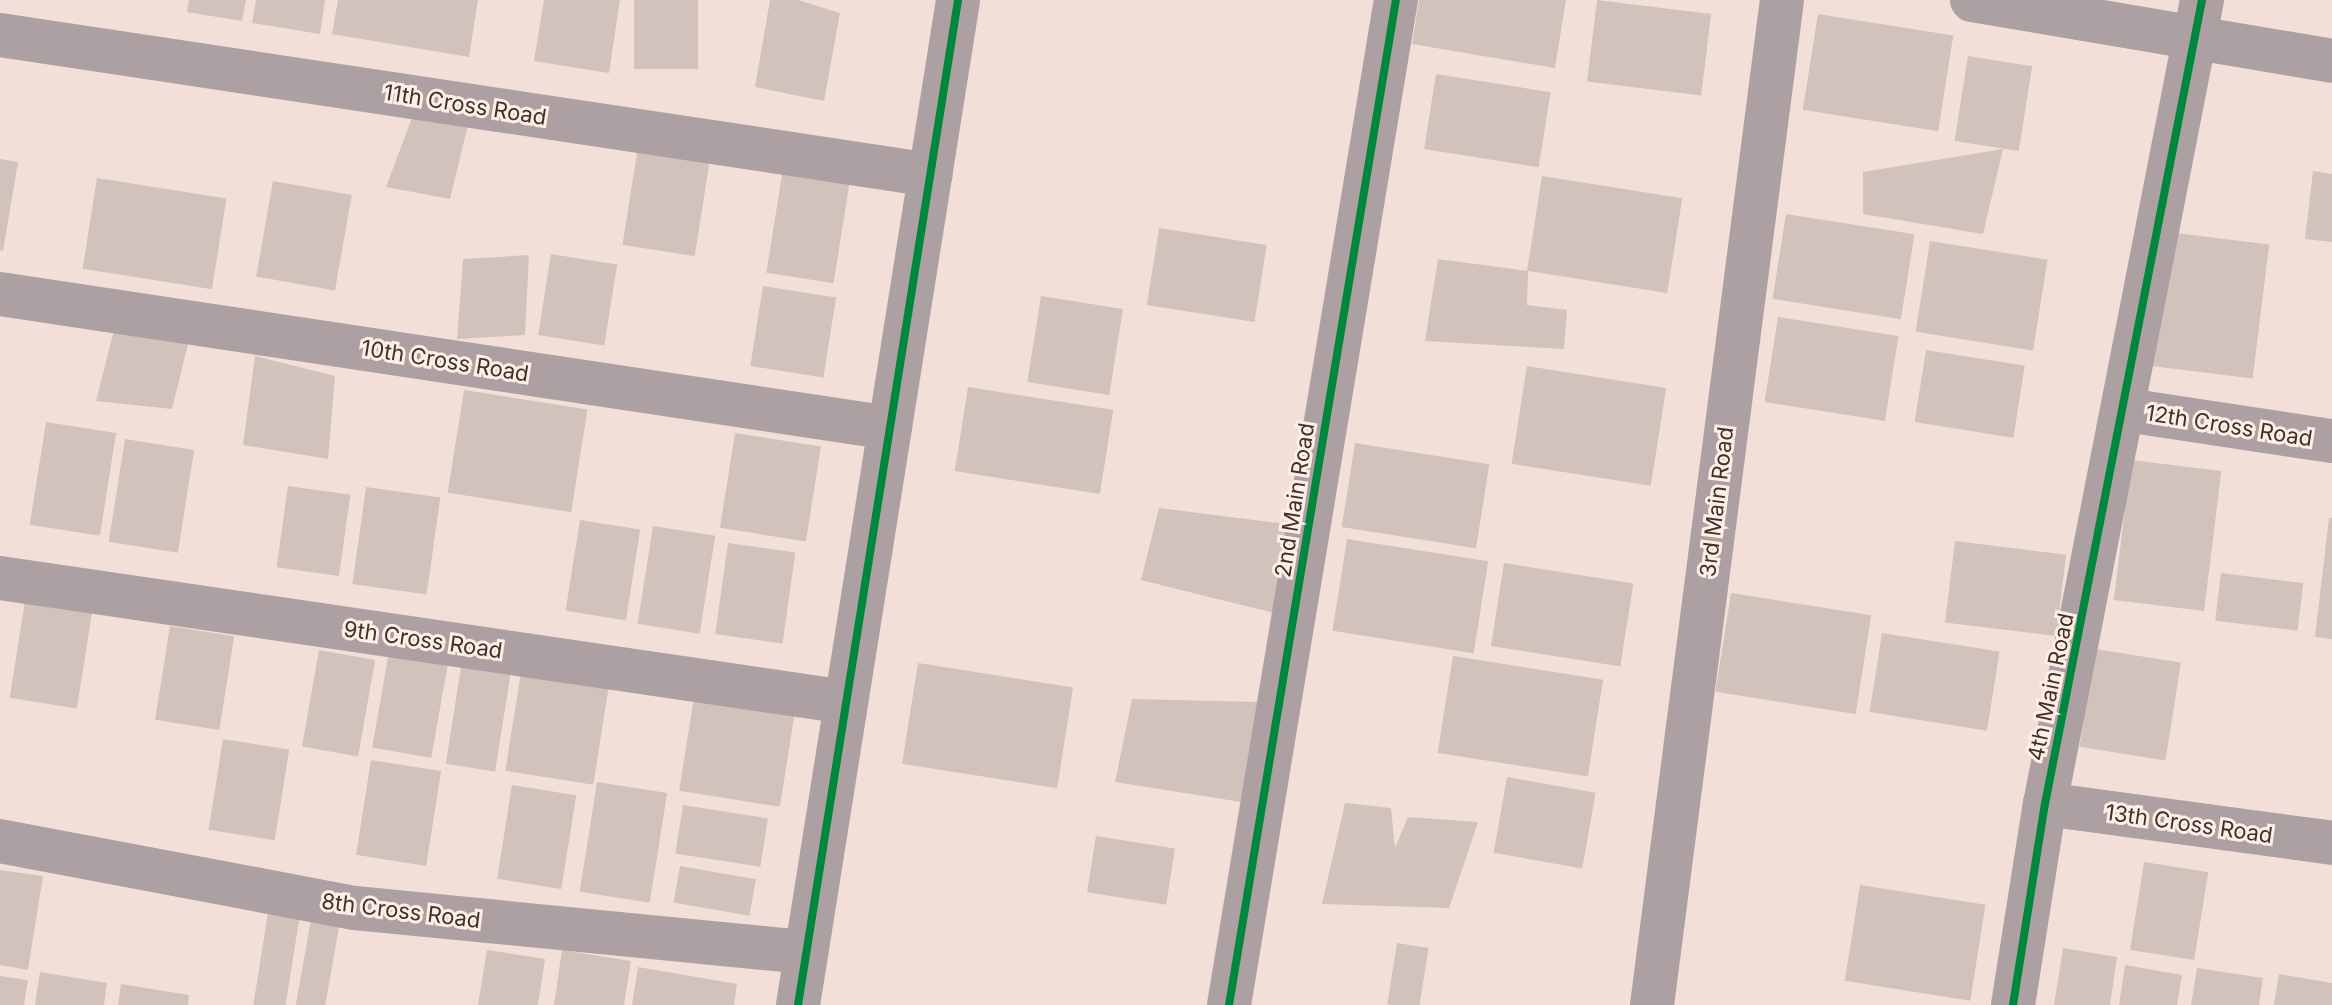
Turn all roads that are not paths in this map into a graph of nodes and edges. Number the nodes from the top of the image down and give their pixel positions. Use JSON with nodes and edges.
{"nodes":[{"id":1,"x":958,"y":0,"type":"edge"},
{"id":2,"x":1396,"y":0,"type":"edge"},
{"id":3,"x":1782,"y":0,"type":"edge"},
{"id":4,"x":1972,"y":0,"type":"edge"},
{"id":5,"x":2198,"y":20,"type":"edge"},
{"id":6,"x":0,"y":35,"type":"edge"},
{"id":7,"x":2332,"y":61,"type":"edge"},
{"id":8,"x":931,"y":175,"type":"junction"},
{"id":9,"x":0,"y":294,"type":"edge"},
{"id":10,"x":2126,"y":410,"type":"junction"},
{"id":11,"x":890,"y":428,"type":"junction"},
{"id":12,"x":2332,"y":441,"type":"edge"},
{"id":13,"x":0,"y":578,"type":"edge"},
{"id":14,"x":846,"y":702,"type":"junction"},
{"id":15,"x":2045,"y":804,"type":"junction"},
{"id":16,"x":0,"y":841,"type":"edge"},
{"id":17,"x":2332,"y":843,"type":"edge"},
{"id":18,"x":806,"y":952,"type":"junction"},
{"id":19,"x":798,"y":1005,"type":"edge"},
{"id":20,"x":1229,"y":1005,"type":"edge"},
{"id":21,"x":1652,"y":1005,"type":"edge"},
{"id":22,"x":2013,"y":1005,"type":"edge"}],
"edges":[{"from":1,"to":8,"type":"street"},
{"from":2,"to":20,"type":"street","name":"2nd Main Road"},
{"from":3,"to":21,"type":"street","name":"3rd Main Road"},
{"from":4,"to":5,"type":"street"},
{"from":5,"to":7,"type":"street"},
{"from":5,"to":10,"type":"street","name":"4th Main Road"},
{"from":6,"to":8,"type":"street","name":"11th Cross Road"},
{"from":8,"to":11,"type":"street"},
{"from":9,"to":11,"type":"street","name":"10th Cross Road"},
{"from":10,"to":12,"type":"street","name":"12th Cross Road"},
{"from":10,"to":15,"type":"street","name":"4th Main Road"},
{"from":11,"to":14,"type":"street"},
{"from":13,"to":14,"type":"street","name":"9th Cross Road"},
{"from":14,"to":18,"type":"street"},
{"from":15,"to":17,"type":"street","name":"13th Cross Road"},
{"from":15,"to":22,"type":"street","name":"4th Main Road"},
{"from":16,"to":18,"type":"street","name":"8th Cross Road"},
{"from":18,"to":19,"type":"street"}]}
